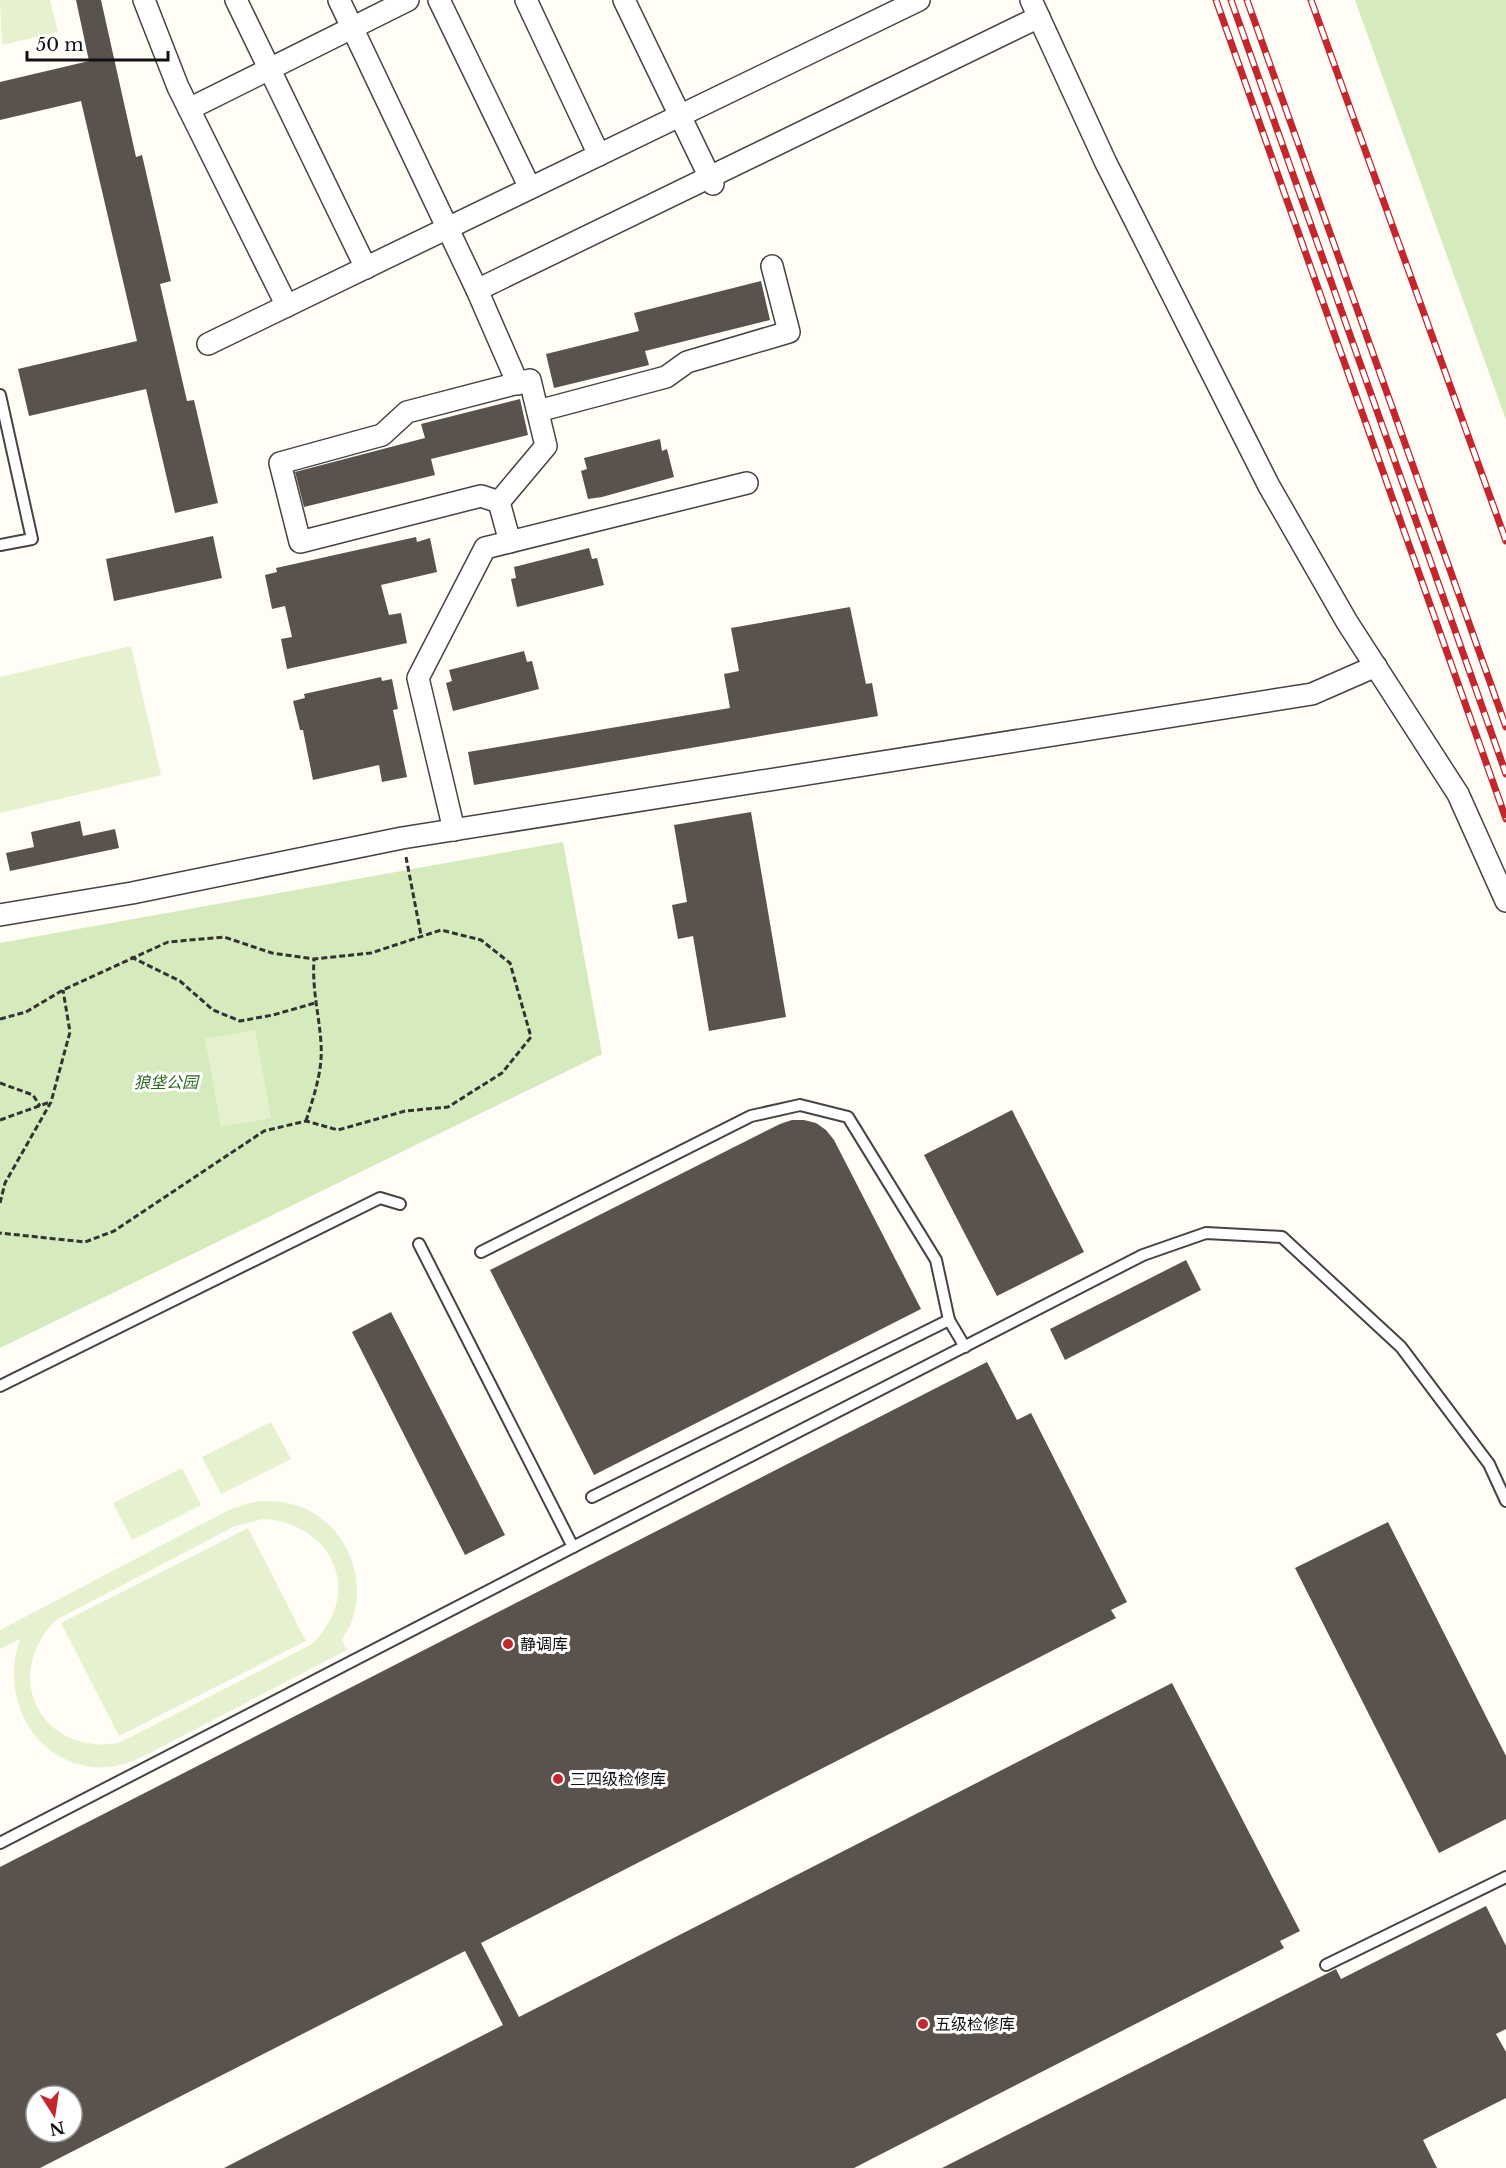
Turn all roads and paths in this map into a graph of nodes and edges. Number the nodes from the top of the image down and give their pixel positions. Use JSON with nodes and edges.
{"nodes":[{"id":1,"x":144,"y":0,"type":"edge"},
{"id":2,"x":236,"y":0,"type":"edge"},
{"id":3,"x":339,"y":0,"type":"edge"},
{"id":4,"x":408,"y":0,"type":"edge"},
{"id":5,"x":439,"y":0,"type":"edge"},
{"id":6,"x":526,"y":0,"type":"edge"},
{"id":7,"x":624,"y":0,"type":"edge"},
{"id":8,"x":919,"y":0,"type":"edge"},
{"id":9,"x":1034,"y":9,"type":"edge"},
{"id":10,"x":352,"y":28,"type":"junction"},
{"id":11,"x":269,"y":69,"type":"junction"},
{"id":12,"x":189,"y":109,"type":"junction"},
{"id":13,"x":680,"y":116,"type":"junction"},
{"id":14,"x":599,"y":155,"type":"junction"},
{"id":15,"x":712,"y":181,"type":"junction"},
{"id":16,"x":530,"y":188,"type":"junction"},
{"id":17,"x":448,"y":228,"type":"junction"},
{"id":18,"x":772,"y":266,"type":"dead end"},
{"id":19,"x":366,"y":268,"type":"junction"},
{"id":20,"x":477,"y":290,"type":"junction"},
{"id":21,"x":287,"y":306,"type":"junction"},
{"id":22,"x":208,"y":344,"type":"dead end"},
{"id":23,"x":518,"y":384,"type":"junction"},
{"id":24,"x":0,"y":394,"type":"edge"},
{"id":25,"x":538,"y":411,"type":"junction"},
{"id":26,"x":747,"y":483,"type":"dead end"},
{"id":27,"x":499,"y":502,"type":"junction"},
{"id":28,"x":510,"y":542,"type":"junction"},
{"id":29,"x":0,"y":545,"type":"edge"},
{"id":30,"x":1376,"y":666,"type":"junction"},
{"id":31,"x":454,"y":830,"type":"junction"},
{"id":32,"x":402,"y":838,"type":"junction"},
{"id":33,"x":1506,"y":902,"type":"edge"},
{"id":34,"x":0,"y":915,"type":"edge"},
{"id":35,"x":421,"y":935,"type":"junction"},
{"id":36,"x":131,"y":957,"type":"junction"},
{"id":37,"x":314,"y":959,"type":"junction"},
{"id":38,"x":63,"y":990,"type":"junction"},
{"id":39,"x":315,"y":1003,"type":"junction"},
{"id":40,"x":0,"y":1019,"type":"edge"},
{"id":41,"x":0,"y":1083,"type":"edge"},
{"id":42,"x":51,"y":1102,"type":"junction"},
{"id":43,"x":40,"y":1106,"type":"junction"},
{"id":44,"x":0,"y":1120,"type":"edge"},
{"id":45,"x":306,"y":1121,"type":"junction"},
{"id":46,"x":0,"y":1203,"type":"edge"},
{"id":47,"x":400,"y":1204,"type":"dead end"},
{"id":48,"x":0,"y":1233,"type":"edge"},
{"id":49,"x":419,"y":1244,"type":"dead end"},
{"id":50,"x":481,"y":1252,"type":"dead end"},
{"id":51,"x":949,"y":1320,"type":"junction"},
{"id":52,"x":965,"y":1347,"type":"junction"},
{"id":53,"x":0,"y":1386,"type":"edge"},
{"id":54,"x":592,"y":1497,"type":"dead end"},
{"id":55,"x":1506,"y":1501,"type":"edge"},
{"id":56,"x":573,"y":1547,"type":"junction"},
{"id":57,"x":0,"y":1843,"type":"edge"},
{"id":58,"x":1506,"y":1877,"type":"edge"},
{"id":59,"x":1326,"y":1965,"type":"dead end"}],
"edges":[{"from":1,"to":12,"type":"street"},
{"from":2,"to":11,"type":"street"},
{"from":3,"to":10,"type":"street"},
{"from":4,"to":10,"type":"street"},
{"from":5,"to":16,"type":"street"},
{"from":6,"to":14,"type":"street"},
{"from":7,"to":13,"type":"street"},
{"from":8,"to":13,"type":"street"},
{"from":9,"to":15,"type":"street"},
{"from":9,"to":30,"type":"street"},
{"from":10,"to":11,"type":"street"},
{"from":10,"to":17,"type":"street"},
{"from":11,"to":12,"type":"street"},
{"from":11,"to":19,"type":"street"},
{"from":12,"to":21,"type":"street"},
{"from":13,"to":14,"type":"street"},
{"from":13,"to":15,"type":"street"},
{"from":14,"to":16,"type":"street"},
{"from":15,"to":20,"type":"street"},
{"from":16,"to":17,"type":"street"},
{"from":17,"to":19,"type":"street"},
{"from":17,"to":20,"type":"street"},
{"from":18,"to":25,"type":"street"},
{"from":19,"to":21,"type":"street"},
{"from":20,"to":23,"type":"street"},
{"from":21,"to":22,"type":"street"},
{"from":23,"to":25,"type":"street"},
{"from":23,"to":27,"type":"street"},
{"from":24,"to":29,"type":"lane"},
{"from":25,"to":27,"type":"street"},
{"from":26,"to":28,"type":"street"},
{"from":27,"to":28,"type":"street"},
{"from":28,"to":31,"type":"street"},
{"from":30,"to":31,"type":"street"},
{"from":30,"to":33,"type":"street"},
{"from":31,"to":32,"type":"street"},
{"from":32,"to":34,"type":"street"},
{"from":32,"to":35,"type":"path"},
{"from":35,"to":37,"type":"path"},
{"from":35,"to":45,"type":"path"},
{"from":36,"to":37,"type":"path"},
{"from":36,"to":38,"type":"path"},
{"from":36,"to":39,"type":"path"},
{"from":37,"to":39,"type":"path"},
{"from":38,"to":40,"type":"path"},
{"from":38,"to":42,"type":"path"},
{"from":39,"to":45,"type":"path"},
{"from":41,"to":43,"type":"path"},
{"from":42,"to":43,"type":"path"},
{"from":42,"to":46,"type":"path"},
{"from":43,"to":44,"type":"path"},
{"from":45,"to":48,"type":"path"},
{"from":47,"to":53,"type":"lane"},
{"from":49,"to":56,"type":"lane"},
{"from":50,"to":51,"type":"lane"},
{"from":51,"to":52,"type":"lane"},
{"from":51,"to":54,"type":"lane"},
{"from":52,"to":55,"type":"lane"},
{"from":52,"to":56,"type":"lane"},
{"from":56,"to":57,"type":"lane"},
{"from":58,"to":59,"type":"lane"}]}
